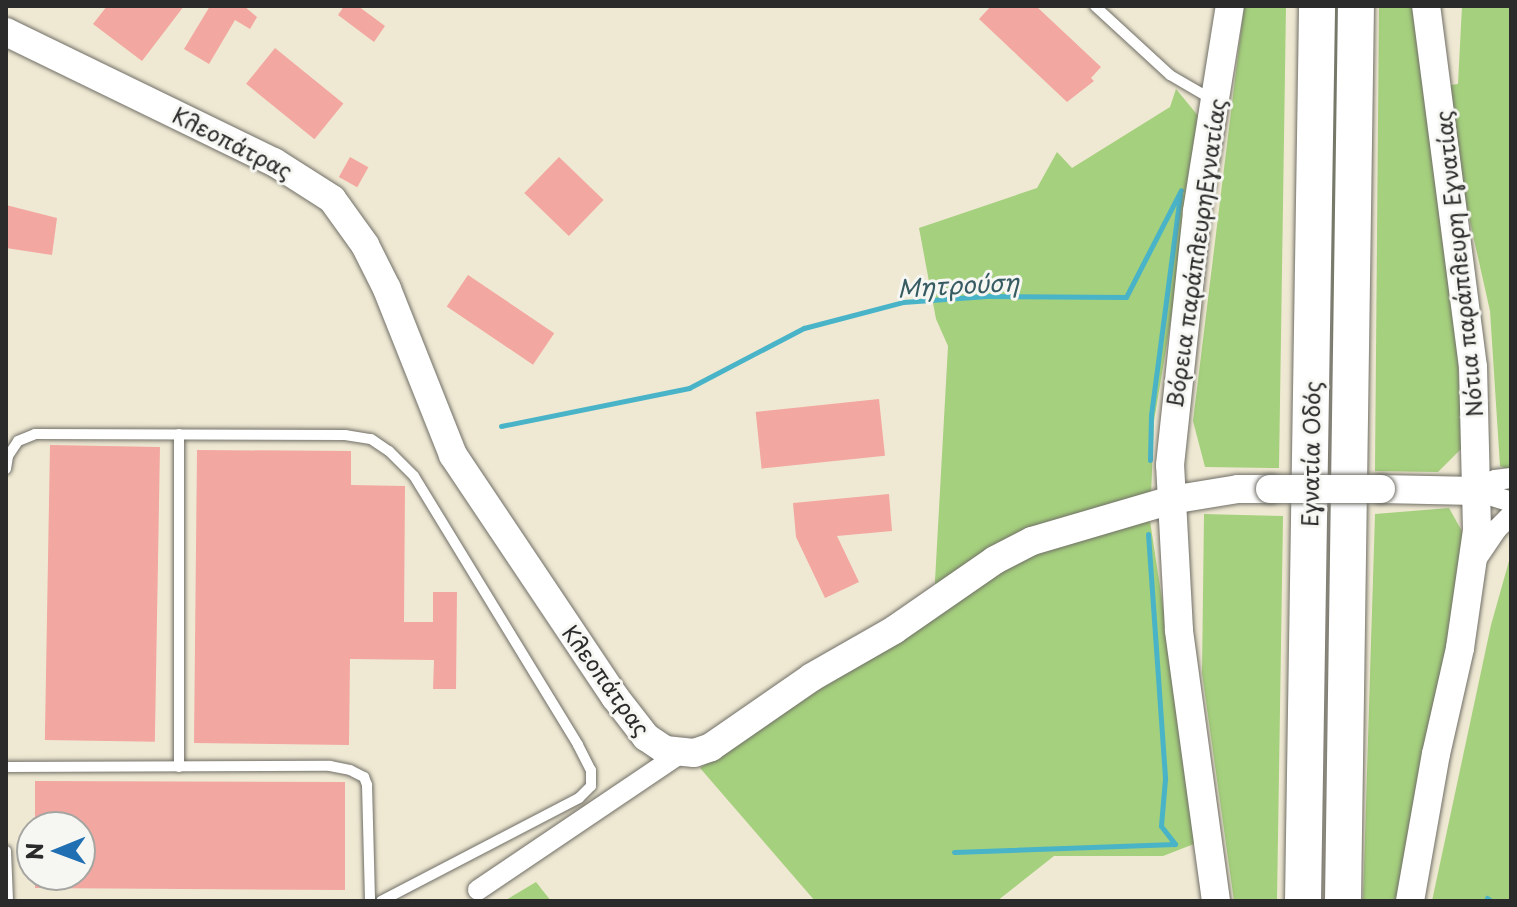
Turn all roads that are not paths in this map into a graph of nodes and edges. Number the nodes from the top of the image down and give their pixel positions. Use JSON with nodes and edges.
{"nodes":[{"id":1,"x":1095,"y":6,"type":"edge"},
{"id":2,"x":1230,"y":6,"type":"edge"},
{"id":3,"x":1317,"y":6,"type":"edge"},
{"id":4,"x":1356,"y":6,"type":"edge"},
{"id":5,"x":1426,"y":6,"type":"edge"},
{"id":6,"x":6,"y":32,"type":"edge"},
{"id":7,"x":1215,"y":101,"type":"junction"},
{"id":8,"x":1476,"y":433,"type":"junction"},
{"id":9,"x":179,"y":434,"type":"junction"},
{"id":10,"x":6,"y":469,"type":"edge"},
{"id":11,"x":1511,"y":477,"type":"edge"},
{"id":12,"x":1476,"y":491,"type":"junction"},
{"id":13,"x":1171,"y":500,"type":"junction"},
{"id":14,"x":1511,"y":502,"type":"edge"},
{"id":15,"x":1511,"y":515,"type":"edge"},
{"id":16,"x":1472,"y":567,"type":"junction"},
{"id":17,"x":680,"y":754,"type":"junction"},
{"id":18,"x":6,"y":767,"type":"edge"},
{"id":19,"x":179,"y":767,"type":"junction"},
{"id":20,"x":6,"y":851,"type":"edge"},
{"id":21,"x":478,"y":890,"type":"dead end"},
{"id":22,"x":8,"y":901,"type":"edge"},
{"id":23,"x":370,"y":901,"type":"edge"},
{"id":24,"x":381,"y":901,"type":"edge"},
{"id":25,"x":1216,"y":901,"type":"edge"},
{"id":26,"x":1303,"y":901,"type":"edge"},
{"id":27,"x":1343,"y":901,"type":"edge"},
{"id":28,"x":1410,"y":901,"type":"edge"}],
"edges":[{"from":1,"to":7,"type":"lane"},
{"from":2,"to":7,"type":"street","name":"Βόρεια παράπλευρηΕγνατίας"},
{"from":3,"to":26,"type":"highway","name":"Εγνατία Οδός"},
{"from":4,"to":27,"type":"highway","name":"Εγνατία Οδός"},
{"from":5,"to":8,"type":"street","name":"Νότια παράπλευρη Εγνατίας"},
{"from":6,"to":17,"type":"street","name":"Κλεοπάτρας"},
{"from":7,"to":13,"type":"street","name":"Βόρεια παράπλευρηΕγνατίας"},
{"from":8,"to":11,"type":"street"},
{"from":8,"to":12,"type":"street","name":"Νότια παράπλευρη Εγνατίας"},
{"from":9,"to":10,"type":"lane"},
{"from":9,"to":19,"type":"lane"},
{"from":9,"to":24,"type":"lane"},
{"from":11,"to":12,"type":"street"},
{"from":12,"to":13,"type":"street","bridge":true},
{"from":12,"to":14,"type":"street"},
{"from":12,"to":16,"type":"street","name":"Νότια παράπλευρη Εγνατίας"},
{"from":13,"to":17,"type":"street"},
{"from":13,"to":25,"type":"street","name":"Βόρεια παράπλευρηΕγνατίας"},
{"from":15,"to":16,"type":"street"},
{"from":16,"to":28,"type":"street","name":"Νότια παράπλευρη Εγνατίας"},
{"from":17,"to":21,"type":"street"},
{"from":18,"to":19,"type":"lane"},
{"from":19,"to":23,"type":"lane"},
{"from":20,"to":22,"type":"lane"}]}
